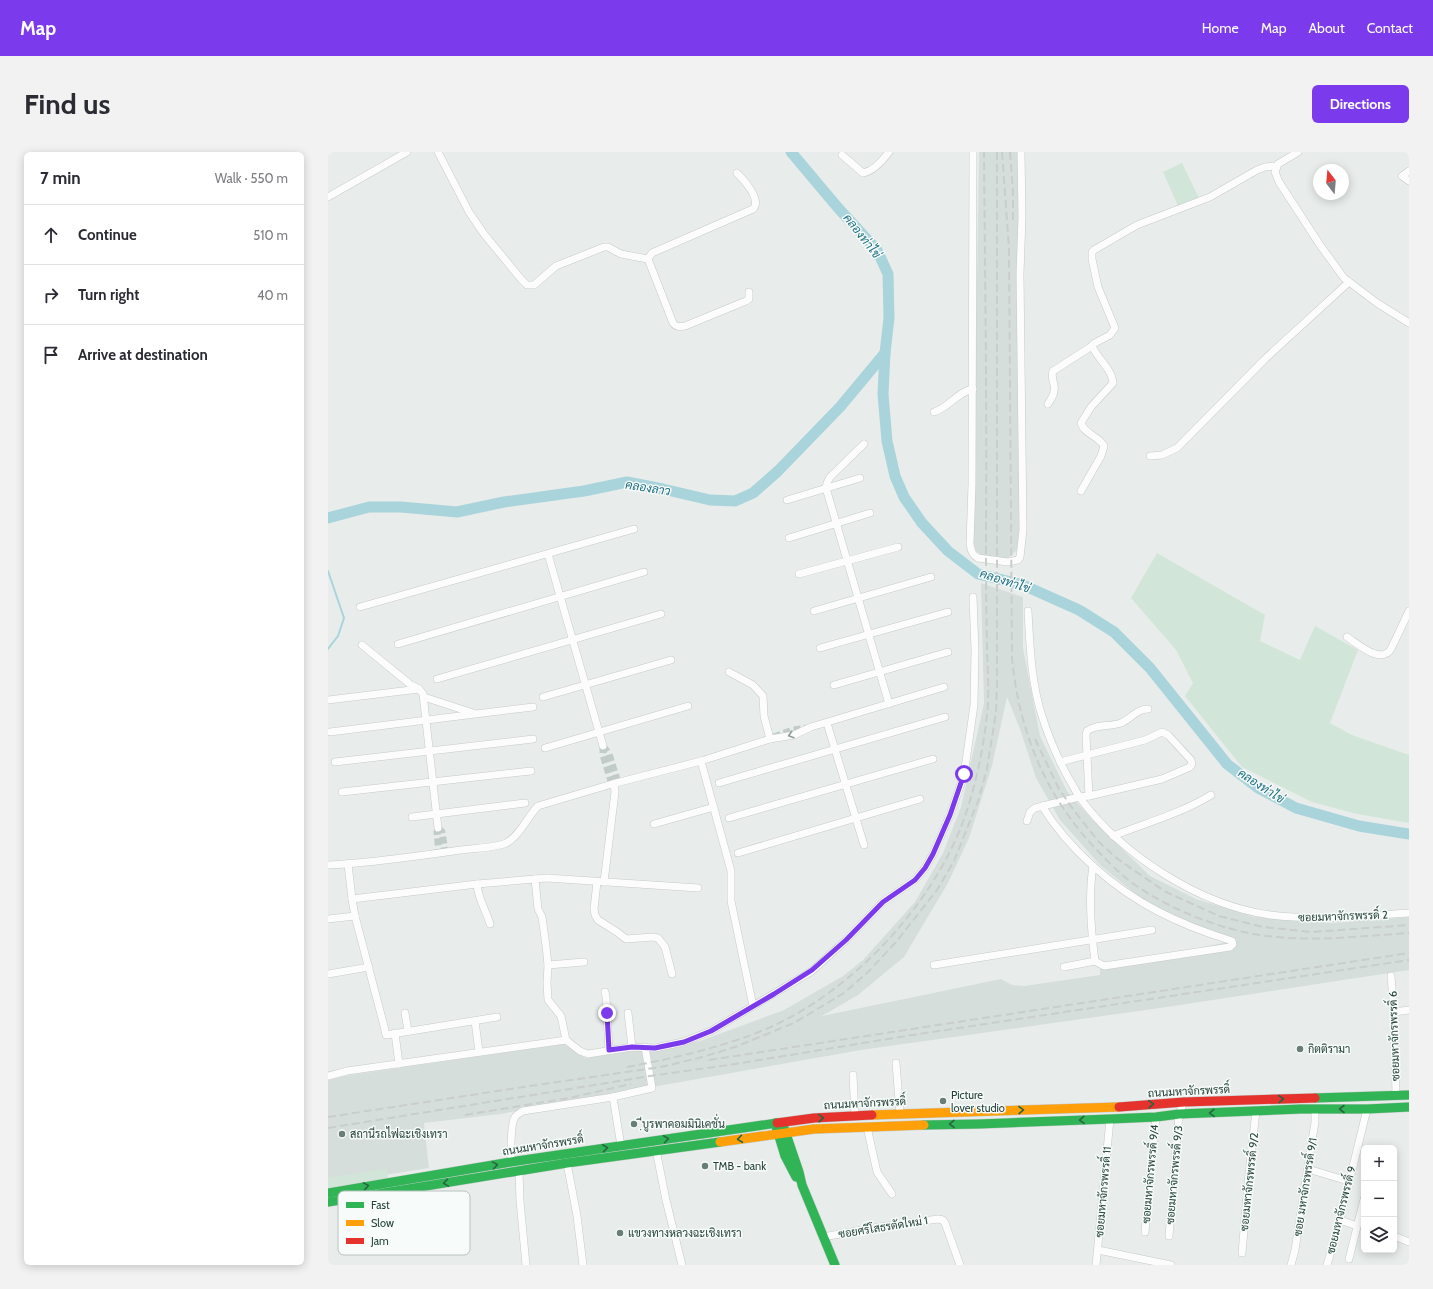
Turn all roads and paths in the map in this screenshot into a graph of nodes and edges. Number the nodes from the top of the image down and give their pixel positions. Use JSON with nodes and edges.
{"nodes":[{"id":1,"x":408,"y":152,"type":"edge"},
{"id":2,"x":438,"y":152,"type":"edge"},
{"id":3,"x":889,"y":152,"type":"edge"},
{"id":4,"x":973,"y":152,"type":"edge"},
{"id":5,"x":1021,"y":152,"type":"edge"},
{"id":6,"x":1298,"y":152,"type":"edge"},
{"id":7,"x":842,"y":155,"type":"dead end"},
{"id":8,"x":1276,"y":166,"type":"junction"},
{"id":9,"x":1409,"y":171,"type":"edge"},
{"id":10,"x":737,"y":173,"type":"dead end"},
{"id":11,"x":1409,"y":181,"type":"edge"},
{"id":12,"x":328,"y":197,"type":"edge"},
{"id":13,"x":648,"y":259,"type":"junction"},
{"id":14,"x":1349,"y":282,"type":"junction"},
{"id":15,"x":749,"y":292,"type":"dead end"},
{"id":16,"x":1409,"y":323,"type":"edge"},
{"id":17,"x":1092,"y":346,"type":"junction"},
{"id":18,"x":973,"y":389,"type":"junction"},
{"id":19,"x":1048,"y":404,"type":"dead end"},
{"id":20,"x":934,"y":412,"type":"dead end"},
{"id":21,"x":864,"y":444,"type":"dead end"},
{"id":22,"x":1150,"y":456,"type":"dead end"},
{"id":23,"x":860,"y":478,"type":"dead end"},
{"id":24,"x":826,"y":488,"type":"junction"},
{"id":25,"x":1081,"y":491,"type":"dead end"},
{"id":26,"x":787,"y":500,"type":"dead end"},
{"id":27,"x":870,"y":513,"type":"dead end"},
{"id":28,"x":836,"y":524,"type":"junction"},
{"id":29,"x":634,"y":529,"type":"dead end"},
{"id":30,"x":789,"y":538,"type":"dead end"},
{"id":31,"x":898,"y":547,"type":"dead end"},
{"id":32,"x":548,"y":554,"type":"junction"},
{"id":33,"x":847,"y":561,"type":"junction"},
{"id":34,"x":644,"y":572,"type":"dead end"},
{"id":35,"x":799,"y":574,"type":"dead end"},
{"id":36,"x":931,"y":577,"type":"dead end"},
{"id":37,"x":560,"y":597,"type":"junction"},
{"id":38,"x":973,"y":597,"type":"dead end"},
{"id":39,"x":858,"y":599,"type":"junction"},
{"id":40,"x":360,"y":607,"type":"dead end"},
{"id":41,"x":814,"y":611,"type":"dead end"},
{"id":42,"x":1028,"y":611,"type":"dead end"},
{"id":43,"x":1409,"y":611,"type":"edge"},
{"id":44,"x":948,"y":612,"type":"dead end"},
{"id":45,"x":661,"y":614,"type":"dead end"},
{"id":46,"x":869,"y":635,"type":"junction"},
{"id":47,"x":1347,"y":637,"type":"dead end"},
{"id":48,"x":572,"y":639,"type":"junction"},
{"id":49,"x":398,"y":644,"type":"dead end"},
{"id":50,"x":362,"y":645,"type":"dead end"},
{"id":51,"x":820,"y":648,"type":"dead end"},
{"id":52,"x":948,"y":652,"type":"dead end"},
{"id":53,"x":671,"y":660,"type":"dead end"},
{"id":54,"x":729,"y":672,"type":"dead end"},
{"id":55,"x":879,"y":672,"type":"junction"},
{"id":56,"x":437,"y":679,"type":"dead end"},
{"id":57,"x":585,"y":685,"type":"junction"},
{"id":58,"x":834,"y":685,"type":"dead end"},
{"id":59,"x":944,"y":688,"type":"dead end"},
{"id":60,"x":420,"y":689,"type":"junction"},
{"id":61,"x":424,"y":697,"type":"junction"},
{"id":62,"x":543,"y":697,"type":"dead end"},
{"id":63,"x":328,"y":700,"type":"edge"},
{"id":64,"x":889,"y":704,"type":"junction"},
{"id":65,"x":688,"y":706,"type":"dead end"},
{"id":66,"x":532,"y":707,"type":"dead end"},
{"id":67,"x":1148,"y":708,"type":"dead end"},
{"id":68,"x":475,"y":714,"type":"junction"},
{"id":69,"x":945,"y":717,"type":"dead end"},
{"id":70,"x":426,"y":720,"type":"junction"},
{"id":71,"x":827,"y":723,"type":"junction"},
{"id":72,"x":330,"y":732,"type":"dead end"},
{"id":73,"x":599,"y":732,"type":"junction"},
{"id":74,"x":533,"y":739,"type":"dead end"},
{"id":75,"x":770,"y":739,"type":"junction"},
{"id":76,"x":603,"y":746,"type":"dead end"},
{"id":77,"x":545,"y":748,"type":"dead end"},
{"id":78,"x":835,"y":748,"type":"junction"},
{"id":79,"x":429,"y":751,"type":"junction"},
{"id":80,"x":1087,"y":756,"type":"junction"},
{"id":81,"x":933,"y":758,"type":"dead end"},
{"id":82,"x":701,"y":761,"type":"junction"},
{"id":83,"x":335,"y":762,"type":"dead end"},
{"id":84,"x":1060,"y":762,"type":"junction"},
{"id":85,"x":531,"y":770,"type":"dead end"},
{"id":86,"x":433,"y":782,"type":"junction"},
{"id":87,"x":719,"y":783,"type":"dead end"},
{"id":88,"x":845,"y":783,"type":"junction"},
{"id":89,"x":614,"y":784,"type":"junction"},
{"id":90,"x":342,"y":792,"type":"dead end"},
{"id":91,"x":1211,"y":795,"type":"dead end"},
{"id":92,"x":1089,"y":796,"type":"junction"},
{"id":93,"x":1079,"y":797,"type":"junction"},
{"id":94,"x":920,"y":799,"type":"dead end"},
{"id":95,"x":525,"y":803,"type":"dead end"},
{"id":96,"x":1042,"y":806,"type":"junction"},
{"id":97,"x":714,"y":807,"type":"junction"},
{"id":98,"x":436,"y":814,"type":"junction"},
{"id":99,"x":412,"y":817,"type":"dead end"},
{"id":100,"x":729,"y":818,"type":"dead end"},
{"id":101,"x":856,"y":818,"type":"junction"},
{"id":102,"x":1027,"y":821,"type":"dead end"},
{"id":103,"x":654,"y":824,"type":"dead end"},
{"id":104,"x":438,"y":828,"type":"dead end"},
{"id":105,"x":1113,"y":836,"type":"junction"},
{"id":106,"x":864,"y":845,"type":"dead end"},
{"id":107,"x":738,"y":853,"type":"dead end"},
{"id":108,"x":348,"y":864,"type":"junction"},
{"id":109,"x":328,"y":865,"type":"edge"},
{"id":110,"x":1093,"y":866,"type":"junction"},
{"id":111,"x":535,"y":879,"type":"junction"},
{"id":112,"x":600,"y":882,"type":"junction"},
{"id":113,"x":477,"y":884,"type":"junction"},
{"id":114,"x":698,"y":888,"type":"dead end"},
{"id":115,"x":352,"y":899,"type":"junction"},
{"id":116,"x":1409,"y":913,"type":"edge"},
{"id":117,"x":355,"y":916,"type":"junction"},
{"id":118,"x":328,"y":919,"type":"edge"},
{"id":119,"x":490,"y":924,"type":"dead end"},
{"id":120,"x":1152,"y":930,"type":"dead end"},
{"id":121,"x":1092,"y":939,"type":"junction"},
{"id":122,"x":1095,"y":961,"type":"junction"},
{"id":123,"x":584,"y":962,"type":"dead end"},
{"id":124,"x":548,"y":965,"type":"junction"},
{"id":125,"x":934,"y":965,"type":"dead end"},
{"id":126,"x":369,"y":967,"type":"junction"},
{"id":127,"x":1064,"y":967,"type":"dead end"},
{"id":128,"x":328,"y":974,"type":"edge"},
{"id":129,"x":672,"y":974,"type":"dead end"},
{"id":130,"x":1391,"y":976,"type":"dead end"},
{"id":131,"x":605,"y":992,"type":"dead end"},
{"id":132,"x":753,"y":1006,"type":"junction"},
{"id":133,"x":1409,"y":1010,"type":"edge"},
{"id":134,"x":1394,"y":1012,"type":"junction"},
{"id":135,"x":405,"y":1013,"type":"dead end"},
{"id":136,"x":628,"y":1013,"type":"dead end"},
{"id":137,"x":498,"y":1017,"type":"dead end"},
{"id":138,"x":475,"y":1021,"type":"junction"},
{"id":139,"x":408,"y":1031,"type":"junction"},
{"id":140,"x":395,"y":1033,"type":"junction"},
{"id":141,"x":566,"y":1040,"type":"junction"},
{"id":142,"x":632,"y":1047,"type":"junction"},
{"id":143,"x":645,"y":1047,"type":"junction"},
{"id":144,"x":609,"y":1050,"type":"junction"},
{"id":145,"x":479,"y":1052,"type":"junction"},
{"id":146,"x":896,"y":1063,"type":"dead end"},
{"id":147,"x":400,"y":1064,"type":"junction"},
{"id":148,"x":853,"y":1075,"type":"dead end"},
{"id":149,"x":328,"y":1076,"type":"edge"},
{"id":150,"x":1409,"y":1095,"type":"edge"},
{"id":151,"x":1396,"y":1096,"type":"junction"},
{"id":152,"x":613,"y":1097,"type":"junction"},
{"id":153,"x":1184,"y":1102,"type":"junction"},
{"id":154,"x":1409,"y":1107,"type":"edge"},
{"id":155,"x":1315,"y":1109,"type":"junction"},
{"id":156,"x":1367,"y":1109,"type":"junction"},
{"id":157,"x":1256,"y":1111,"type":"junction"},
{"id":158,"x":900,"y":1113,"type":"junction"},
{"id":159,"x":1179,"y":1114,"type":"junction"},
{"id":160,"x":854,"y":1116,"type":"junction"},
{"id":161,"x":1156,"y":1117,"type":"junction"},
{"id":162,"x":1110,"y":1119,"type":"junction"},
{"id":163,"x":779,"y":1122,"type":"junction"},
{"id":164,"x":866,"y":1127,"type":"junction"},
{"id":165,"x":782,"y":1133,"type":"junction"},
{"id":166,"x":621,"y":1146,"type":"junction"},
{"id":167,"x":656,"y":1150,"type":"junction"},
{"id":168,"x":510,"y":1162,"type":"junction"},
{"id":169,"x":567,"y":1163,"type":"junction"},
{"id":170,"x":1308,"y":1169,"type":"junction"},
{"id":171,"x":519,"y":1171,"type":"junction"},
{"id":172,"x":1348,"y":1181,"type":"junction"},
{"id":173,"x":338,"y":1191,"type":"edge"},
{"id":174,"x":340,"y":1191,"type":"edge"},
{"id":175,"x":396,"y":1191,"type":"edge"},
{"id":176,"x":328,"y":1193,"type":"edge"},
{"id":177,"x":892,"y":1194,"type":"dead end"},
{"id":178,"x":338,"y":1200,"type":"edge"},
{"id":179,"x":328,"y":1202,"type":"edge"},
{"id":180,"x":1361,"y":1212,"type":"edge"},
{"id":181,"x":1340,"y":1220,"type":"junction"},
{"id":182,"x":1358,"y":1226,"type":"junction"},
{"id":183,"x":1145,"y":1232,"type":"dead end"},
{"id":184,"x":1169,"y":1236,"type":"dead end"},
{"id":185,"x":1397,"y":1237,"type":"edge"},
{"id":186,"x":823,"y":1238,"type":"junction"},
{"id":187,"x":1409,"y":1242,"type":"edge"},
{"id":188,"x":1098,"y":1250,"type":"junction"},
{"id":189,"x":1242,"y":1253,"type":"dead end"},
{"id":190,"x":1350,"y":1259,"type":"dead end"},
{"id":191,"x":526,"y":1265,"type":"edge"},
{"id":192,"x":583,"y":1265,"type":"edge"},
{"id":193,"x":682,"y":1265,"type":"edge"},
{"id":194,"x":834,"y":1265,"type":"edge"},
{"id":195,"x":960,"y":1265,"type":"edge"},
{"id":196,"x":1096,"y":1265,"type":"edge"},
{"id":197,"x":1171,"y":1265,"type":"edge"},
{"id":198,"x":1291,"y":1265,"type":"edge"},
{"id":199,"x":1327,"y":1265,"type":"edge"}],
"edges":[{"from":1,"to":12,"type":"street"},
{"from":2,"to":13,"type":"street"},
{"from":3,"to":7,"type":"street"},
{"from":4,"to":18,"type":"street"},
{"from":5,"to":18,"type":"street"},
{"from":6,"to":8,"type":"street"},
{"from":8,"to":14,"type":"street"},
{"from":8,"to":17,"type":"street"},
{"from":9,"to":11,"type":"street"},
{"from":10,"to":13,"type":"street"},
{"from":13,"to":15,"type":"street"},
{"from":14,"to":16,"type":"street"},
{"from":14,"to":22,"type":"street"},
{"from":17,"to":19,"type":"street"},
{"from":17,"to":25,"type":"street"},
{"from":18,"to":20,"type":"street"},
{"from":21,"to":24,"type":"street"},
{"from":23,"to":24,"type":"street"},
{"from":24,"to":26,"type":"street"},
{"from":24,"to":28,"type":"street"},
{"from":27,"to":28,"type":"street"},
{"from":28,"to":30,"type":"street"},
{"from":28,"to":33,"type":"street"},
{"from":29,"to":32,"type":"street"},
{"from":31,"to":33,"type":"street"},
{"from":32,"to":37,"type":"street"},
{"from":32,"to":40,"type":"street"},
{"from":33,"to":35,"type":"street"},
{"from":33,"to":39,"type":"street"},
{"from":34,"to":37,"type":"street"},
{"from":36,"to":39,"type":"street"},
{"from":37,"to":48,"type":"street"},
{"from":37,"to":49,"type":"street"},
{"from":38,"to":132,"type":"street"},
{"from":39,"to":41,"type":"street"},
{"from":39,"to":46,"type":"street"},
{"from":42,"to":84,"type":"street","name":"ซอยมหาจักรพรรดิ์ 2"},
{"from":43,"to":47,"type":"street"},
{"from":44,"to":46,"type":"street"},
{"from":45,"to":48,"type":"street"},
{"from":46,"to":51,"type":"street"},
{"from":46,"to":55,"type":"street"},
{"from":48,"to":56,"type":"street"},
{"from":48,"to":57,"type":"street"},
{"from":50,"to":60,"type":"street"},
{"from":52,"to":55,"type":"street"},
{"from":53,"to":57,"type":"street"},
{"from":54,"to":75,"type":"street"},
{"from":55,"to":58,"type":"street"},
{"from":55,"to":64,"type":"street"},
{"from":57,"to":62,"type":"street"},
{"from":57,"to":73,"type":"street"},
{"from":59,"to":64,"type":"street"},
{"from":60,"to":61,"type":"street"},
{"from":60,"to":63,"type":"street"},
{"from":61,"to":68,"type":"street"},
{"from":61,"to":70,"type":"street"},
{"from":64,"to":71,"type":"street"},
{"from":65,"to":73,"type":"street"},
{"from":66,"to":68,"type":"street"},
{"from":67,"to":80,"type":"street"},
{"from":68,"to":70,"type":"street"},
{"from":69,"to":78,"type":"street"},
{"from":70,"to":72,"type":"street"},
{"from":70,"to":79,"type":"street"},
{"from":71,"to":75,"type":"street","one_way":true},
{"from":71,"to":78,"type":"street"},
{"from":73,"to":76,"type":"street"},
{"from":73,"to":77,"type":"street"},
{"from":74,"to":79,"type":"street"},
{"from":75,"to":82,"type":"street"},
{"from":78,"to":87,"type":"street"},
{"from":78,"to":88,"type":"street"},
{"from":79,"to":83,"type":"street"},
{"from":79,"to":86,"type":"street"},
{"from":80,"to":84,"type":"street"},
{"from":80,"to":92,"type":"street"},
{"from":80,"to":92,"type":"street"},
{"from":81,"to":88,"type":"street"},
{"from":82,"to":89,"type":"street"},
{"from":82,"to":97,"type":"street"},
{"from":84,"to":93,"type":"street","name":"ซอยมหาจักรพรรดิ์ 2"},
{"from":85,"to":86,"type":"street"},
{"from":86,"to":90,"type":"street"},
{"from":86,"to":98,"type":"street"},
{"from":88,"to":100,"type":"street"},
{"from":88,"to":101,"type":"street"},
{"from":89,"to":108,"type":"street"},
{"from":89,"to":112,"type":"street"},
{"from":91,"to":105,"type":"street"},
{"from":92,"to":93,"type":"street"},
{"from":93,"to":96,"type":"street"},
{"from":93,"to":105,"type":"street","name":"ซอยมหาจักรพรรดิ์ 2"},
{"from":94,"to":101,"type":"street"},
{"from":95,"to":98,"type":"street"},
{"from":96,"to":102,"type":"street"},
{"from":96,"to":110,"type":"street"},
{"from":97,"to":103,"type":"street"},
{"from":97,"to":132,"type":"street"},
{"from":98,"to":99,"type":"street"},
{"from":98,"to":104,"type":"street"},
{"from":101,"to":106,"type":"street"},
{"from":101,"to":107,"type":"street"},
{"from":105,"to":116,"type":"street","name":"ซอยมหาจักรพรรดิ์ 2"},
{"from":108,"to":109,"type":"street"},
{"from":108,"to":115,"type":"street"},
{"from":110,"to":121,"type":"street"},
{"from":110,"to":122,"type":"street"},
{"from":111,"to":112,"type":"street"},
{"from":111,"to":113,"type":"street"},
{"from":111,"to":124,"type":"street"},
{"from":112,"to":114,"type":"street"},
{"from":112,"to":129,"type":"street"},
{"from":113,"to":115,"type":"street"},
{"from":113,"to":119,"type":"street"},
{"from":115,"to":117,"type":"street"},
{"from":117,"to":118,"type":"street"},
{"from":117,"to":126,"type":"street"},
{"from":120,"to":121,"type":"street"},
{"from":121,"to":122,"type":"street"},
{"from":121,"to":125,"type":"street"},
{"from":122,"to":127,"type":"street"},
{"from":123,"to":124,"type":"street"},
{"from":124,"to":141,"type":"street"},
{"from":126,"to":128,"type":"street"},
{"from":126,"to":140,"type":"street"},
{"from":130,"to":134,"type":"street","name":"ซอยมหาจักรพรรดิ์ 6"},
{"from":131,"to":144,"type":"street"},
{"from":132,"to":143,"type":"street"},
{"from":133,"to":134,"type":"street"},
{"from":134,"to":151,"type":"street","name":"ซอยมหาจักรพรรดิ์ 6"},
{"from":135,"to":139,"type":"street"},
{"from":136,"to":142,"type":"street"},
{"from":137,"to":138,"type":"street"},
{"from":138,"to":139,"type":"street"},
{"from":138,"to":145,"type":"street"},
{"from":139,"to":140,"type":"street"},
{"from":140,"to":147,"type":"street"},
{"from":141,"to":144,"type":"street"},
{"from":141,"to":145,"type":"street"},
{"from":142,"to":143,"type":"street"},
{"from":142,"to":144,"type":"street"},
{"from":143,"to":152,"type":"street"},
{"from":145,"to":147,"type":"street"},
{"from":146,"to":158,"type":"street"},
{"from":147,"to":149,"type":"street"},
{"from":148,"to":160,"type":"street"},
{"from":150,"to":151,"type":"main road","name":"ถนนมหาจักรพรรดิ์"},
{"from":153,"to":151,"type":"main road","name":"ถนนมหาจักรพรรดิ์","one_way":true},
{"from":152,"to":166,"type":"street"},
{"from":152,"to":168,"type":"street"},
{"from":158,"to":153,"type":"main road","name":"ถนนมหาจักรพรรดิ์","one_way":true},
{"from":153,"to":159,"type":"street","name":"ซอยมหาจักรพรรดิ์ 9/3"},
{"from":154,"to":156,"type":"main road","name":"ถนนมหาจักรพรรดิ์"},
{"from":156,"to":155,"type":"main road","name":"ถนนมหาจักรพรรดิ์","one_way":true},
{"from":155,"to":157,"type":"main road","name":"ถนนมหาจักรพรรดิ์"},
{"from":155,"to":170,"type":"street","name":"ซอย มหาจักรพรรดิ์ 9/1"},
{"from":156,"to":172,"type":"street","name":"ซอยมหาจักรพรรดิ์ 9"},
{"from":157,"to":159,"type":"main road","name":"ถนนมหาจักรพรรดิ์","one_way":true},
{"from":157,"to":189,"type":"street","name":"ซอยมหาจักรพรรดิ์ 9/2"},
{"from":158,"to":160,"type":"main road","name":"ถนนมหาจักรพรรดิ์"},
{"from":159,"to":161,"type":"main road","name":"ถนนมหาจักรพรรดิ์"},
{"from":159,"to":184,"type":"street","name":"ซอยมหาจักรพรรดิ์ 9/3"},
{"from":163,"to":160,"type":"main road","name":"ถนนมหาจักรพรรดิ์","one_way":true},
{"from":161,"to":162,"type":"main road","name":"ถนนมหาจักรพรรดิ์"},
{"from":161,"to":183,"type":"street","name":"ซอยมหาจักรพรรดิ์ 9/4"},
{"from":162,"to":164,"type":"main road","name":"ถนนมหาจักรพรรดิ์","one_way":true},
{"from":162,"to":188,"type":"street","name":"ซอยมหาจักรพรรดิ์ 11"},
{"from":163,"to":165,"type":"main road"},
{"from":166,"to":163,"type":"main road","name":"ถนนมหาจักรพรรดิ์","one_way":true},
{"from":164,"to":165,"type":"main road","name":"ถนนมหาจักรพรรดิ์"},
{"from":164,"to":177,"type":"street"},
{"from":165,"to":167,"type":"main road","name":"ถนนมหาจักรพรรดิ์","one_way":true},
{"from":165,"to":186,"type":"main road"},
{"from":168,"to":166,"type":"main road","name":"ถนนมหาจักรพรรดิ์","one_way":true},
{"from":167,"to":169,"type":"main road","name":"ถนนมหาจักรพรรดิ์"},
{"from":167,"to":193,"type":"street"},
{"from":174,"to":168,"type":"main road","name":"ถนนมหาจักรพรรดิ์","one_way":true},
{"from":169,"to":171,"type":"main road","name":"ถนนมหาจักรพรรดิ์"},
{"from":169,"to":192,"type":"street"},
{"from":170,"to":172,"type":"street"},
{"from":170,"to":198,"type":"street","name":"ซอย มหาจักรพรรดิ์ 9/1"},
{"from":171,"to":175,"type":"main road","name":"ถนนมหาจักรพรรดิ์","one_way":true},
{"from":171,"to":191,"type":"street"},
{"from":172,"to":181,"type":"street","name":"ซอยมหาจักรพรรดิ์ 9"},
{"from":176,"to":173,"type":"main road","name":"ถนนมหาจักรพรรดิ์","one_way":true},
{"from":178,"to":179,"type":"main road","name":"ถนนมหาจักรพรรดิ์","one_way":true},
{"from":180,"to":182,"type":"street"},
{"from":181,"to":182,"type":"street"},
{"from":181,"to":199,"type":"street","name":"ซอยมหาจักรพรรดิ์ 9"},
{"from":182,"to":190,"type":"street"},
{"from":185,"to":187,"type":"street"},
{"from":186,"to":194,"type":"main road"},
{"from":186,"to":195,"type":"street","name":"ซอยศรีโสธรตัดใหม่ 1"},
{"from":188,"to":196,"type":"street","name":"ซอยมหาจักรพรรดิ์ 11"},
{"from":188,"to":197,"type":"street"}]}
